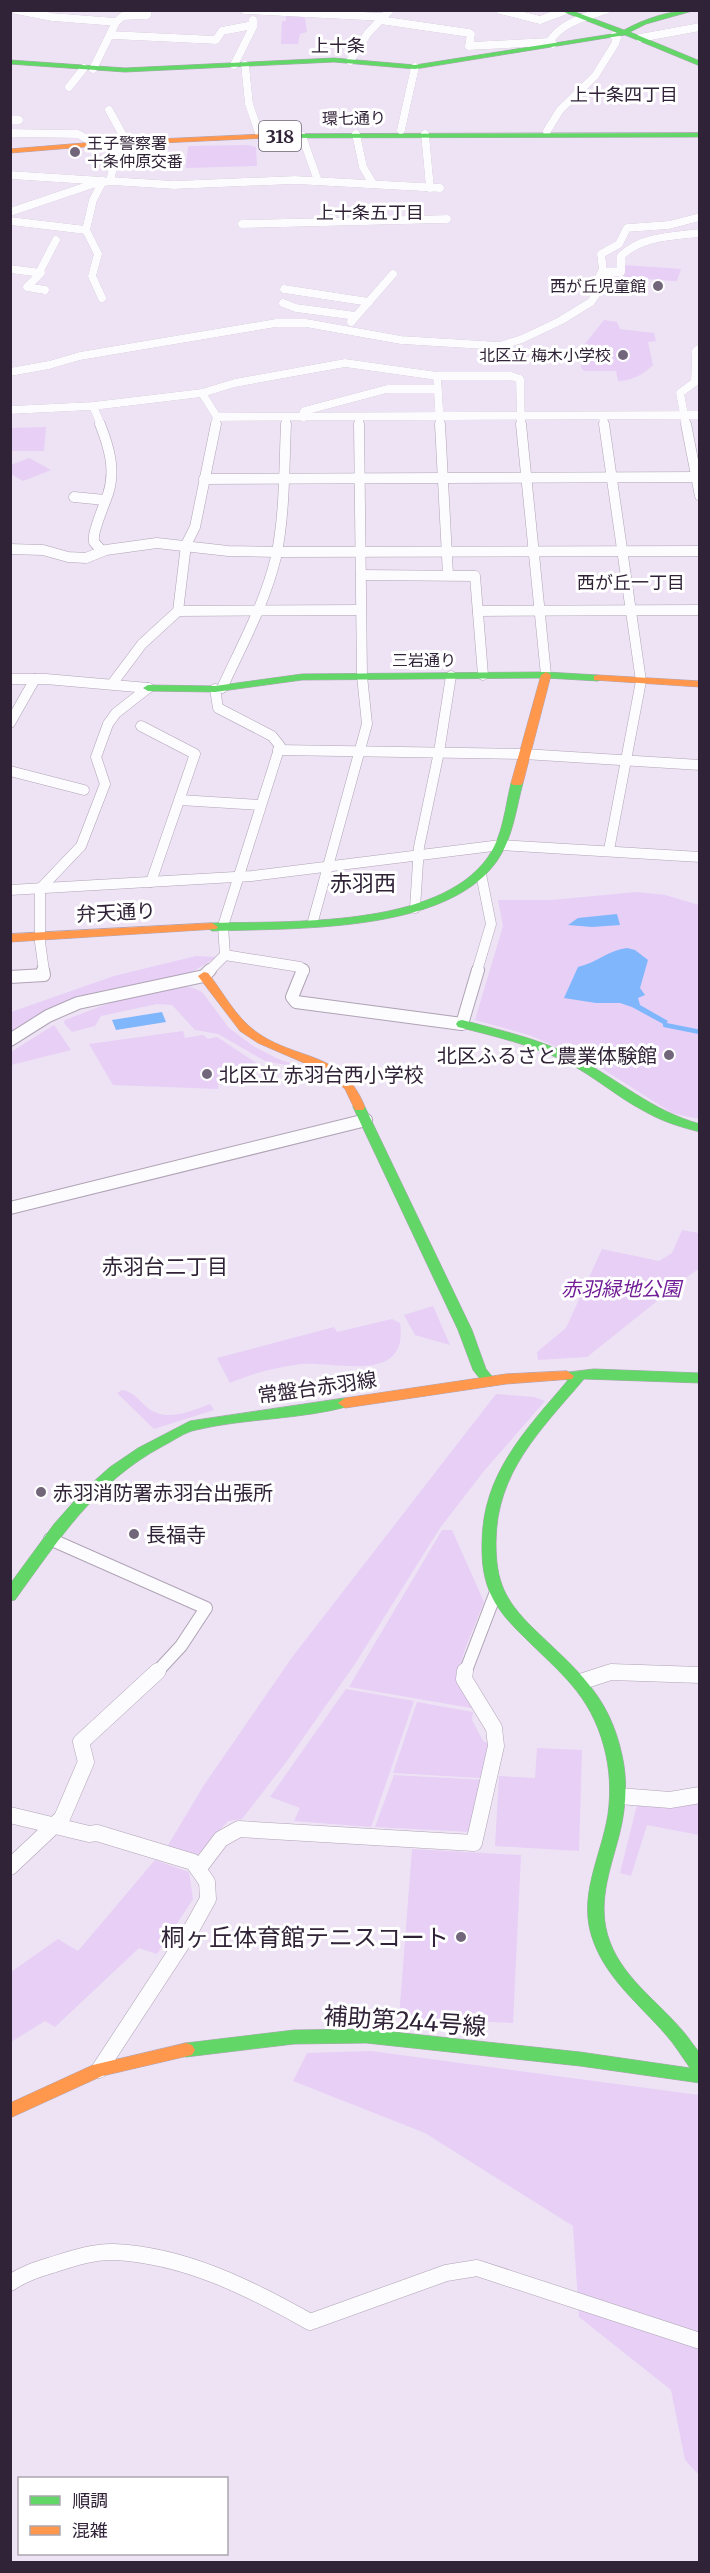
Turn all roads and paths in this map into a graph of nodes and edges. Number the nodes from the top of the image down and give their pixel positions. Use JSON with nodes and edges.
{"nodes":[{"id":1,"x":16,"y":10,"type":"edge"},
{"id":2,"x":104,"y":10,"type":"edge"},
{"id":3,"x":148,"y":10,"type":"edge"},
{"id":4,"x":245,"y":10,"type":"edge"},
{"id":5,"x":390,"y":10,"type":"edge"},
{"id":6,"x":500,"y":10,"type":"edge"},
{"id":7,"x":693,"y":10,"type":"edge"},
{"id":8,"x":253,"y":11,"type":"edge"},
{"id":9,"x":563,"y":11,"type":"edge"},
{"id":10,"x":604,"y":11,"type":"edge"},
{"id":11,"x":301,"y":12,"type":"edge"},
{"id":12,"x":382,"y":19,"type":"junction"},
{"id":13,"x":585,"y":19,"type":"junction"},
{"id":14,"x":102,"y":21,"type":"junction"},
{"id":15,"x":116,"y":22,"type":"junction"},
{"id":16,"x":253,"y":25,"type":"junction"},
{"id":17,"x":699,"y":27,"type":"edge"},
{"id":18,"x":620,"y":34,"type":"junction"},
{"id":19,"x":111,"y":35,"type":"junction"},
{"id":20,"x":640,"y":38,"type":"junction"},
{"id":21,"x":551,"y":43,"type":"junction"},
{"id":22,"x":350,"y":61,"type":"junction"},
{"id":23,"x":10,"y":62,"type":"edge"},
{"id":24,"x":699,"y":64,"type":"edge"},
{"id":25,"x":239,"y":65,"type":"junction"},
{"id":26,"x":415,"y":67,"type":"junction"},
{"id":27,"x":88,"y":68,"type":"junction"},
{"id":28,"x":69,"y":87,"type":"dead end"},
{"id":29,"x":109,"y":110,"type":"dead end"},
{"id":30,"x":10,"y":120,"type":"edge"},
{"id":31,"x":19,"y":120,"type":"dead end"},
{"id":32,"x":401,"y":130,"type":"junction"},
{"id":33,"x":10,"y":133,"type":"edge"},
{"id":34,"x":259,"y":133,"type":"junction"},
{"id":35,"x":548,"y":133,"type":"junction"},
{"id":36,"x":356,"y":134,"type":"junction"},
{"id":37,"x":425,"y":134,"type":"junction"},
{"id":38,"x":699,"y":134,"type":"edge"},
{"id":39,"x":302,"y":136,"type":"junction"},
{"id":40,"x":83,"y":137,"type":"junction"},
{"id":41,"x":122,"y":139,"type":"junction"},
{"id":42,"x":10,"y":148,"type":"edge"},
{"id":43,"x":10,"y":175,"type":"edge"},
{"id":44,"x":107,"y":181,"type":"junction"},
{"id":45,"x":318,"y":181,"type":"junction"},
{"id":46,"x":373,"y":184,"type":"junction"},
{"id":47,"x":430,"y":188,"type":"junction"},
{"id":48,"x":440,"y":188,"type":"dead end"},
{"id":49,"x":10,"y":212,"type":"edge"},
{"id":50,"x":699,"y":217,"type":"edge"},
{"id":51,"x":447,"y":219,"type":"dead end"},
{"id":52,"x":10,"y":220,"type":"edge"},
{"id":53,"x":699,"y":223,"type":"edge"},
{"id":54,"x":242,"y":224,"type":"dead end"},
{"id":55,"x":673,"y":224,"type":"junction"},
{"id":56,"x":86,"y":230,"type":"junction"},
{"id":57,"x":699,"y":233,"type":"edge"},
{"id":58,"x":56,"y":240,"type":"dead end"},
{"id":59,"x":10,"y":269,"type":"edge"},
{"id":60,"x":602,"y":272,"type":"junction"},
{"id":61,"x":39,"y":273,"type":"junction"},
{"id":62,"x":393,"y":274,"type":"dead end"},
{"id":63,"x":284,"y":289,"type":"dead end"},
{"id":64,"x":45,"y":290,"type":"dead end"},
{"id":65,"x":102,"y":298,"type":"dead end"},
{"id":66,"x":369,"y":302,"type":"junction"},
{"id":67,"x":283,"y":303,"type":"dead end"},
{"id":68,"x":356,"y":316,"type":"junction"},
{"id":69,"x":344,"y":330,"type":"junction"},
{"id":70,"x":699,"y":348,"type":"edge"},
{"id":71,"x":10,"y":372,"type":"edge"},
{"id":72,"x":437,"y":376,"type":"junction"},
{"id":73,"x":437,"y":389,"type":"junction"},
{"id":74,"x":202,"y":393,"type":"junction"},
{"id":75,"x":93,"y":406,"type":"junction"},
{"id":76,"x":10,"y":410,"type":"edge"},
{"id":77,"x":699,"y":415,"type":"edge"},
{"id":78,"x":520,"y":416,"type":"junction"},
{"id":79,"x":603,"y":416,"type":"junction"},
{"id":80,"x":684,"y":416,"type":"junction"},
{"id":81,"x":217,"y":417,"type":"junction"},
{"id":82,"x":286,"y":417,"type":"junction"},
{"id":83,"x":303,"y":417,"type":"junction"},
{"id":84,"x":359,"y":417,"type":"junction"},
{"id":85,"x":439,"y":417,"type":"junction"},
{"id":86,"x":612,"y":477,"type":"junction"},
{"id":87,"x":698,"y":477,"type":"edge"},
{"id":88,"x":204,"y":478,"type":"junction"},
{"id":89,"x":285,"y":478,"type":"junction"},
{"id":90,"x":359,"y":478,"type":"junction"},
{"id":91,"x":442,"y":478,"type":"junction"},
{"id":92,"x":526,"y":478,"type":"junction"},
{"id":93,"x":699,"y":496,"type":"edge"},
{"id":94,"x":74,"y":497,"type":"dead end"},
{"id":95,"x":105,"y":500,"type":"junction"},
{"id":96,"x":186,"y":545,"type":"junction"},
{"id":97,"x":10,"y":549,"type":"edge"},
{"id":98,"x":102,"y":551,"type":"junction"},
{"id":99,"x":699,"y":551,"type":"edge"},
{"id":100,"x":276,"y":552,"type":"junction"},
{"id":101,"x":361,"y":552,"type":"junction"},
{"id":102,"x":446,"y":552,"type":"junction"},
{"id":103,"x":533,"y":552,"type":"junction"},
{"id":104,"x":623,"y":552,"type":"junction"},
{"id":105,"x":361,"y":575,"type":"junction"},
{"id":106,"x":448,"y":575,"type":"junction"},
{"id":107,"x":360,"y":610,"type":"junction"},
{"id":108,"x":478,"y":610,"type":"junction"},
{"id":109,"x":539,"y":610,"type":"junction"},
{"id":110,"x":631,"y":610,"type":"junction"},
{"id":111,"x":699,"y":610,"type":"edge"},
{"id":112,"x":178,"y":611,"type":"junction"},
{"id":113,"x":256,"y":611,"type":"junction"},
{"id":114,"x":483,"y":675,"type":"junction"},
{"id":115,"x":546,"y":675,"type":"junction"},
{"id":116,"x":362,"y":676,"type":"junction"},
{"id":117,"x":452,"y":676,"type":"junction"},
{"id":118,"x":10,"y":679,"type":"edge"},
{"id":119,"x":36,"y":679,"type":"junction"},
{"id":120,"x":641,"y":681,"type":"junction"},
{"id":121,"x":112,"y":684,"type":"junction"},
{"id":122,"x":699,"y":684,"type":"edge"},
{"id":123,"x":148,"y":688,"type":"junction"},
{"id":124,"x":219,"y":688,"type":"junction"},
{"id":125,"x":10,"y":723,"type":"edge"},
{"id":126,"x":141,"y":726,"type":"dead end"},
{"id":127,"x":278,"y":750,"type":"junction"},
{"id":128,"x":358,"y":752,"type":"junction"},
{"id":129,"x":439,"y":752,"type":"junction"},
{"id":130,"x":524,"y":754,"type":"junction"},
{"id":131,"x":626,"y":760,"type":"junction"},
{"id":132,"x":699,"y":765,"type":"edge"},
{"id":133,"x":10,"y":771,"type":"edge"},
{"id":134,"x":84,"y":790,"type":"dead end"},
{"id":135,"x":180,"y":800,"type":"junction"},
{"id":136,"x":260,"y":805,"type":"junction"},
{"id":137,"x":501,"y":845,"type":"junction"},
{"id":138,"x":609,"y":850,"type":"junction"},
{"id":139,"x":418,"y":855,"type":"junction"},
{"id":140,"x":699,"y":857,"type":"edge"},
{"id":141,"x":326,"y":866,"type":"junction"},
{"id":142,"x":481,"y":874,"type":"junction"},
{"id":143,"x":238,"y":877,"type":"junction"},
{"id":144,"x":151,"y":882,"type":"junction"},
{"id":145,"x":40,"y":889,"type":"junction"},
{"id":146,"x":10,"y":890,"type":"edge"},
{"id":147,"x":415,"y":909,"type":"junction"},
{"id":148,"x":313,"y":921,"type":"junction"},
{"id":149,"x":223,"y":926,"type":"junction"},
{"id":150,"x":41,"y":936,"type":"junction"},
{"id":151,"x":10,"y":938,"type":"edge"},
{"id":152,"x":225,"y":954,"type":"junction"},
{"id":153,"x":204,"y":975,"type":"junction"},
{"id":154,"x":10,"y":977,"type":"edge"},
{"id":155,"x":462,"y":1024,"type":"junction"},
{"id":156,"x":10,"y":1040,"type":"edge"},
{"id":157,"x":366,"y":1120,"type":"junction"},
{"id":158,"x":699,"y":1128,"type":"edge"},
{"id":159,"x":10,"y":1208,"type":"edge"},
{"id":160,"x":580,"y":1375,"type":"junction"},
{"id":161,"x":699,"y":1378,"type":"edge"},
{"id":162,"x":489,"y":1381,"type":"junction"},
{"id":163,"x":50,"y":1539,"type":"junction"},
{"id":164,"x":496,"y":1592,"type":"junction"},
{"id":165,"x":10,"y":1596,"type":"edge"},
{"id":166,"x":699,"y":1675,"type":"edge"},
{"id":167,"x":580,"y":1682,"type":"junction"},
{"id":168,"x":699,"y":1795,"type":"edge"},
{"id":169,"x":619,"y":1796,"type":"junction"},
{"id":170,"x":10,"y":1815,"type":"edge"},
{"id":171,"x":54,"y":1826,"type":"junction"},
{"id":172,"x":10,"y":1867,"type":"edge"},
{"id":173,"x":199,"y":1868,"type":"junction"},
{"id":174,"x":699,"y":2068,"type":"edge"},
{"id":175,"x":99,"y":2070,"type":"junction"},
{"id":176,"x":699,"y":2076,"type":"edge"},
{"id":177,"x":10,"y":2111,"type":"edge"},
{"id":178,"x":10,"y":2283,"type":"edge"},
{"id":179,"x":699,"y":2341,"type":"edge"}],
"edges":[{"from":1,"to":14,"type":"street"},
{"from":2,"to":14,"type":"street"},
{"from":3,"to":15,"type":"street"},
{"from":4,"to":8,"type":"street"},
{"from":5,"to":12,"type":"street"},
{"from":6,"to":9,"type":"street"},
{"from":7,"to":18,"type":"street"},
{"from":8,"to":11,"type":"street"},
{"from":8,"to":16,"type":"street"},
{"from":9,"to":13,"type":"street"},
{"from":10,"to":13,"type":"street"},
{"from":11,"to":12,"type":"street"},
{"from":12,"to":21,"type":"street"},
{"from":12,"to":22,"type":"street"},
{"from":13,"to":18,"type":"street"},
{"from":13,"to":21,"type":"street"},
{"from":14,"to":15,"type":"street"},
{"from":15,"to":19,"type":"street"},
{"from":16,"to":19,"type":"street"},
{"from":16,"to":25,"type":"street"},
{"from":17,"to":20,"type":"street"},
{"from":18,"to":20,"type":"street"},
{"from":18,"to":21,"type":"street"},
{"from":18,"to":35,"type":"street"},
{"from":19,"to":27,"type":"street"},
{"from":20,"to":24,"type":"street"},
{"from":21,"to":26,"type":"street"},
{"from":22,"to":25,"type":"street"},
{"from":22,"to":26,"type":"street"},
{"from":23,"to":27,"type":"street"},
{"from":25,"to":27,"type":"street"},
{"from":25,"to":34,"type":"street"},
{"from":26,"to":32,"type":"street"},
{"from":27,"to":28,"type":"street"},
{"from":29,"to":41,"type":"street"},
{"from":30,"to":31,"type":"street"},
{"from":32,"to":34,"type":"street","name":"環七通り","number":"318"},
{"from":32,"to":35,"type":"street","name":"環七通り","number":"318"},
{"from":33,"to":40,"type":"street"},
{"from":34,"to":41,"type":"street","name":"環七通り","number":"318"},
{"from":35,"to":37,"type":"street","name":"環七通り","number":"318"},
{"from":35,"to":38,"type":"street","name":"環七通り","number":"318"},
{"from":36,"to":37,"type":"street","name":"環七通り","number":"318"},
{"from":36,"to":39,"type":"street","name":"環七通り","number":"318"},
{"from":36,"to":46,"type":"street"},
{"from":37,"to":47,"type":"street"},
{"from":39,"to":41,"type":"street","name":"環七通り","number":"318"},
{"from":39,"to":45,"type":"street"},
{"from":40,"to":41,"type":"street","name":"環七通り","number":"318"},
{"from":40,"to":42,"type":"street","name":"環七通り","number":"318"},
{"from":41,"to":42,"type":"street","name":"環七通り","number":"318"},
{"from":41,"to":44,"type":"street"},
{"from":43,"to":44,"type":"street"},
{"from":44,"to":45,"type":"street"},
{"from":44,"to":49,"type":"street"},
{"from":44,"to":56,"type":"street"},
{"from":45,"to":46,"type":"street"},
{"from":46,"to":47,"type":"street"},
{"from":47,"to":48,"type":"street"},
{"from":50,"to":55,"type":"street"},
{"from":51,"to":54,"type":"street"},
{"from":52,"to":56,"type":"street"},
{"from":53,"to":55,"type":"street"},
{"from":55,"to":60,"type":"street"},
{"from":56,"to":65,"type":"street"},
{"from":57,"to":60,"type":"street"},
{"from":58,"to":61,"type":"street"},
{"from":59,"to":61,"type":"street"},
{"from":60,"to":69,"type":"street"},
{"from":61,"to":64,"type":"street"},
{"from":62,"to":66,"type":"street"},
{"from":63,"to":66,"type":"street"},
{"from":66,"to":68,"type":"street"},
{"from":67,"to":68,"type":"street"},
{"from":68,"to":69,"type":"street"},
{"from":69,"to":71,"type":"street"},
{"from":70,"to":80,"type":"street"},
{"from":72,"to":73,"type":"street"},
{"from":72,"to":74,"type":"street"},
{"from":72,"to":78,"type":"street"},
{"from":73,"to":83,"type":"street"},
{"from":73,"to":85,"type":"street"},
{"from":74,"to":75,"type":"street"},
{"from":74,"to":81,"type":"street"},
{"from":75,"to":76,"type":"street"},
{"from":75,"to":95,"type":"street"},
{"from":77,"to":80,"type":"street"},
{"from":78,"to":79,"type":"street"},
{"from":78,"to":85,"type":"street"},
{"from":78,"to":92,"type":"street"},
{"from":79,"to":80,"type":"street"},
{"from":79,"to":86,"type":"street"},
{"from":80,"to":87,"type":"street"},
{"from":81,"to":82,"type":"street"},
{"from":81,"to":88,"type":"street"},
{"from":82,"to":83,"type":"street"},
{"from":82,"to":89,"type":"street"},
{"from":83,"to":84,"type":"street"},
{"from":84,"to":85,"type":"street"},
{"from":84,"to":90,"type":"street"},
{"from":85,"to":91,"type":"street"},
{"from":86,"to":87,"type":"street"},
{"from":86,"to":92,"type":"street"},
{"from":86,"to":104,"type":"street"},
{"from":87,"to":93,"type":"street"},
{"from":88,"to":89,"type":"street"},
{"from":88,"to":96,"type":"street"},
{"from":89,"to":90,"type":"street"},
{"from":89,"to":100,"type":"street"},
{"from":90,"to":91,"type":"street"},
{"from":90,"to":101,"type":"street"},
{"from":91,"to":92,"type":"street"},
{"from":91,"to":102,"type":"street"},
{"from":92,"to":103,"type":"street"},
{"from":94,"to":95,"type":"street"},
{"from":95,"to":98,"type":"street"},
{"from":96,"to":98,"type":"street"},
{"from":96,"to":100,"type":"street"},
{"from":96,"to":112,"type":"street"},
{"from":97,"to":98,"type":"street"},
{"from":99,"to":104,"type":"street"},
{"from":100,"to":101,"type":"street"},
{"from":100,"to":113,"type":"street"},
{"from":101,"to":102,"type":"street"},
{"from":101,"to":105,"type":"street"},
{"from":102,"to":103,"type":"street"},
{"from":102,"to":106,"type":"street"},
{"from":103,"to":104,"type":"street"},
{"from":103,"to":109,"type":"street"},
{"from":104,"to":110,"type":"street"},
{"from":105,"to":106,"type":"street"},
{"from":105,"to":107,"type":"street"},
{"from":106,"to":108,"type":"street"},
{"from":107,"to":113,"type":"street"},
{"from":107,"to":116,"type":"street"},
{"from":108,"to":109,"type":"street"},
{"from":108,"to":114,"type":"street"},
{"from":109,"to":110,"type":"street"},
{"from":109,"to":115,"type":"street"},
{"from":110,"to":111,"type":"street"},
{"from":110,"to":120,"type":"street"},
{"from":112,"to":113,"type":"street"},
{"from":112,"to":121,"type":"street"},
{"from":113,"to":124,"type":"street"},
{"from":114,"to":115,"type":"street","name":"三岩通り"},
{"from":114,"to":117,"type":"street","name":"三岩通り"},
{"from":115,"to":120,"type":"street","name":"三岩通り"},
{"from":115,"to":130,"type":"street","name":"弁天通り"},
{"from":116,"to":117,"type":"street","name":"三岩通り"},
{"from":116,"to":124,"type":"street","name":"三岩通り"},
{"from":116,"to":128,"type":"street"},
{"from":117,"to":129,"type":"street"},
{"from":118,"to":119,"type":"street"},
{"from":119,"to":121,"type":"street"},
{"from":119,"to":125,"type":"street"},
{"from":120,"to":122,"type":"street","name":"三岩通り"},
{"from":120,"to":131,"type":"street"},
{"from":121,"to":123,"type":"street"},
{"from":123,"to":124,"type":"street","name":"三岩通り"},
{"from":123,"to":145,"type":"street"},
{"from":124,"to":127,"type":"street"},
{"from":126,"to":135,"type":"street"},
{"from":127,"to":128,"type":"street"},
{"from":127,"to":136,"type":"street"},
{"from":128,"to":129,"type":"street"},
{"from":128,"to":141,"type":"street"},
{"from":129,"to":130,"type":"street"},
{"from":129,"to":139,"type":"street"},
{"from":130,"to":131,"type":"street"},
{"from":130,"to":137,"type":"street","name":"弁天通り"},
{"from":131,"to":132,"type":"street"},
{"from":131,"to":138,"type":"street"},
{"from":133,"to":134,"type":"street"},
{"from":135,"to":136,"type":"street"},
{"from":135,"to":144,"type":"street"},
{"from":136,"to":143,"type":"street"},
{"from":137,"to":138,"type":"street"},
{"from":137,"to":139,"type":"street"},
{"from":137,"to":142,"type":"street","name":"弁天通り"},
{"from":138,"to":140,"type":"street"},
{"from":139,"to":141,"type":"street"},
{"from":139,"to":147,"type":"street"},
{"from":141,"to":143,"type":"street"},
{"from":141,"to":148,"type":"street"},
{"from":142,"to":147,"type":"street","name":"弁天通り"},
{"from":142,"to":155,"type":"street"},
{"from":143,"to":144,"type":"street"},
{"from":143,"to":149,"type":"street"},
{"from":144,"to":145,"type":"street"},
{"from":145,"to":146,"type":"street"},
{"from":145,"to":150,"type":"street"},
{"from":147,"to":148,"type":"street","name":"弁天通り"},
{"from":148,"to":149,"type":"street","name":"弁天通り"},
{"from":149,"to":150,"type":"street","name":"弁天通り"},
{"from":149,"to":152,"type":"street"},
{"from":150,"to":151,"type":"street","name":"弁天通り"},
{"from":150,"to":154,"type":"street"},
{"from":152,"to":153,"type":"street"},
{"from":152,"to":155,"type":"street"},
{"from":153,"to":156,"type":"street"},
{"from":153,"to":157,"type":"street"},
{"from":155,"to":158,"type":"street"},
{"from":157,"to":159,"type":"street"},
{"from":157,"to":162,"type":"street"},
{"from":160,"to":161,"type":"street","name":"常盤台赤羽線"},
{"from":160,"to":162,"type":"street","name":"常盤台赤羽線"},
{"from":160,"to":164,"type":"street"},
{"from":162,"to":163,"type":"street","name":"常盤台赤羽線"},
{"from":163,"to":165,"type":"street","name":"常盤台赤羽線"},
{"from":163,"to":171,"type":"street"},
{"from":164,"to":167,"type":"street"},
{"from":164,"to":173,"type":"street"},
{"from":166,"to":167,"type":"street"},
{"from":167,"to":169,"type":"street"},
{"from":168,"to":169,"type":"street"},
{"from":169,"to":174,"type":"street"},
{"from":170,"to":171,"type":"street"},
{"from":171,"to":172,"type":"street"},
{"from":171,"to":173,"type":"street"},
{"from":173,"to":175,"type":"street"},
{"from":175,"to":176,"type":"street","name":"補助第244号線"},
{"from":175,"to":177,"type":"street","name":"補助第244号線"},
{"from":178,"to":179,"type":"street"}]}
